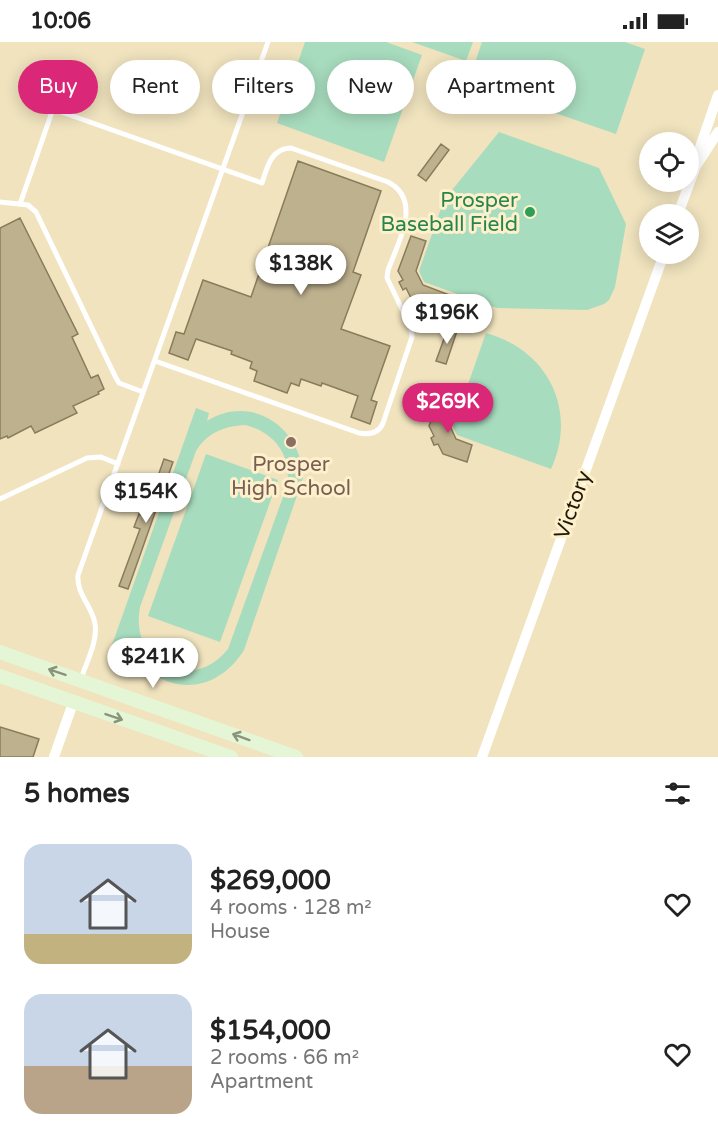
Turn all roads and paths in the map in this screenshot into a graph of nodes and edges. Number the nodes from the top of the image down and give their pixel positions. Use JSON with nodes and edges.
{"nodes":[{"id":1,"x":268,"y":42,"type":"edge"},
{"id":2,"x":718,"y":95,"type":"edge"},
{"id":3,"x":718,"y":132,"type":"edge"},
{"id":4,"x":699,"y":147,"type":"edge"},
{"id":5,"x":699,"y":161,"type":"edge"},
{"id":6,"x":224,"y":169,"type":"junction"},
{"id":7,"x":0,"y":202,"type":"edge"},
{"id":8,"x":20,"y":204,"type":"junction"},
{"id":9,"x":660,"y":264,"type":"edge"},
{"id":10,"x":154,"y":361,"type":"junction"},
{"id":11,"x":143,"y":392,"type":"junction"},
{"id":12,"x":118,"y":464,"type":"junction"},
{"id":13,"x":0,"y":499,"type":"edge"},
{"id":14,"x":0,"y":652,"type":"edge"},
{"id":15,"x":0,"y":676,"type":"edge"},
{"id":16,"x":81,"y":680,"type":"junction"},
{"id":17,"x":73,"y":703,"type":"junction"},
{"id":18,"x":54,"y":757,"type":"edge"},
{"id":19,"x":231,"y":757,"type":"edge"},
{"id":20,"x":296,"y":757,"type":"edge"},
{"id":21,"x":482,"y":757,"type":"edge"}],
"edges":[{"from":1,"to":6,"type":"lane"},
{"from":2,"to":4,"type":"street"},
{"from":3,"to":5,"type":"street"},
{"from":6,"to":8,"type":"lane"},
{"from":6,"to":10,"type":"lane"},
{"from":6,"to":10,"type":"lane"},
{"from":7,"to":8,"type":"lane"},
{"from":8,"to":11,"type":"lane"},
{"from":9,"to":21,"type":"street","name":"Victory"},
{"from":10,"to":11,"type":"lane"},
{"from":11,"to":12,"type":"lane"},
{"from":12,"to":13,"type":"lane"},
{"from":12,"to":16,"type":"lane"},
{"from":16,"to":14,"type":"street","one_way":true},
{"from":15,"to":17,"type":"street"},
{"from":16,"to":17,"type":"street"},
{"from":20,"to":16,"type":"street","one_way":true},
{"from":17,"to":18,"type":"street"},
{"from":17,"to":19,"type":"street","one_way":true}]}
